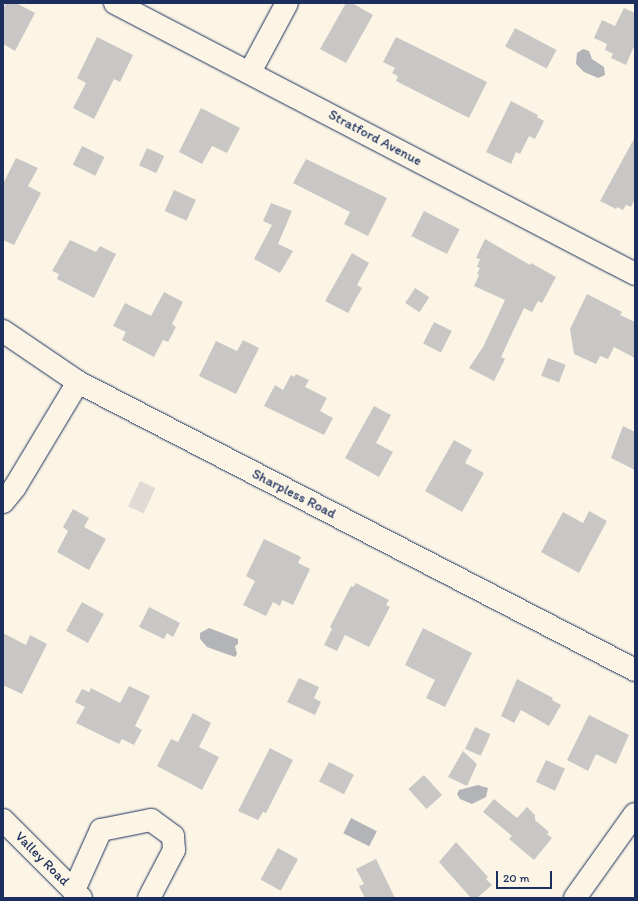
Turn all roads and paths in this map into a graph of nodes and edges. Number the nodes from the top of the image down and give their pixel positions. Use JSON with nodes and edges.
{"nodes":[{"id":1,"x":115,"y":3,"type":"edge"},
{"id":2,"x":287,"y":3,"type":"edge"},
{"id":3,"x":250,"y":72,"type":"junction"},
{"id":4,"x":635,"y":274,"type":"edge"},
{"id":5,"x":3,"y":332,"type":"edge"},
{"id":6,"x":78,"y":382,"type":"junction"},
{"id":7,"x":3,"y":502,"type":"edge"},
{"id":8,"x":635,"y":670,"type":"edge"},
{"id":9,"x":635,"y":814,"type":"edge"},
{"id":10,"x":3,"y":820,"type":"edge"},
{"id":11,"x":77,"y":894,"type":"edge"},
{"id":12,"x":149,"y":898,"type":"edge"},
{"id":13,"x":575,"y":898,"type":"edge"}],
"edges":[{"from":1,"to":3,"type":"street","name":"Stratford Avenue"},
{"from":2,"to":3,"type":"street"},
{"from":3,"to":4,"type":"street","name":"Stratford Avenue"},
{"from":5,"to":6,"type":"street","name":"Sharpless Road"},
{"from":6,"to":7,"type":"street"},
{"from":6,"to":8,"type":"street","name":"Sharpless Road"},
{"from":9,"to":13,"type":"street"},
{"from":10,"to":11,"type":"street","name":"Valley Road"},
{"from":11,"to":12,"type":"street"}]}
